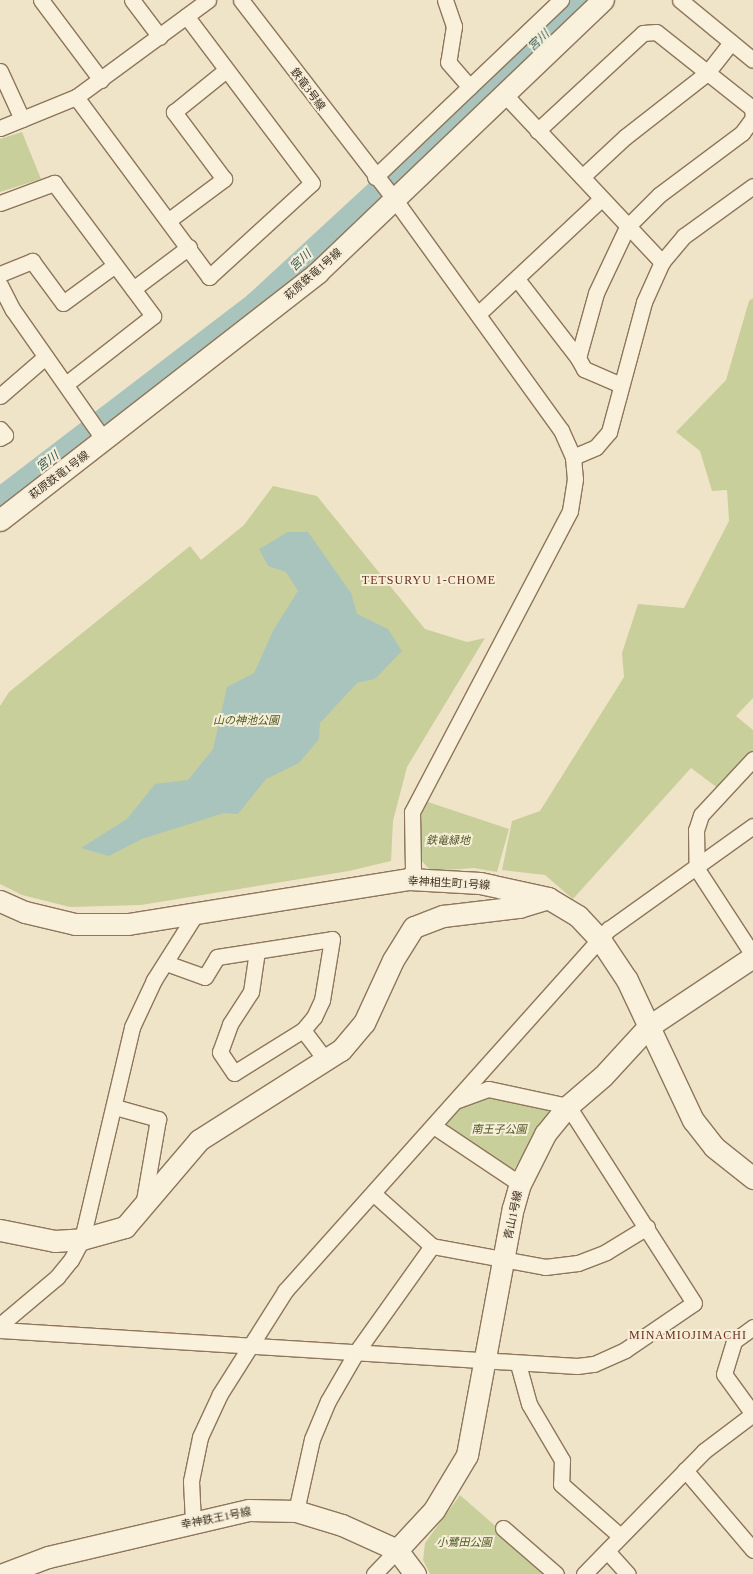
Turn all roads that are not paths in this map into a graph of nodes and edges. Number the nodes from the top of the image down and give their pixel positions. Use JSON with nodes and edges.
{"nodes":[{"id":1,"x":41,"y":0,"type":"edge"},
{"id":2,"x":132,"y":0,"type":"edge"},
{"id":3,"x":208,"y":0,"type":"edge"},
{"id":4,"x":241,"y":0,"type":"edge"},
{"id":5,"x":445,"y":0,"type":"edge"},
{"id":6,"x":562,"y":0,"type":"edge"},
{"id":7,"x":602,"y":0,"type":"edge"},
{"id":8,"x":680,"y":0,"type":"edge"},
{"id":9,"x":186,"y":16,"type":"junction"},
{"id":10,"x":160,"y":37,"type":"junction"},
{"id":11,"x":731,"y":42,"type":"junction"},
{"id":12,"x":753,"y":60,"type":"edge"},
{"id":13,"x":226,"y":70,"type":"junction"},
{"id":14,"x":0,"y":71,"type":"edge"},
{"id":15,"x":707,"y":73,"type":"junction"},
{"id":16,"x":101,"y":80,"type":"junction"},
{"id":17,"x":470,"y":87,"type":"junction"},
{"id":18,"x":504,"y":94,"type":"junction"},
{"id":19,"x":76,"y":97,"type":"junction"},
{"id":20,"x":22,"y":119,"type":"junction"},
{"id":21,"x":0,"y":128,"type":"edge"},
{"id":22,"x":538,"y":131,"type":"junction"},
{"id":23,"x":375,"y":177,"type":"junction"},
{"id":24,"x":582,"y":177,"type":"junction"},
{"id":25,"x":753,"y":186,"type":"edge"},
{"id":26,"x":601,"y":199,"type":"junction"},
{"id":27,"x":395,"y":200,"type":"junction"},
{"id":28,"x":0,"y":204,"type":"edge"},
{"id":29,"x":169,"y":220,"type":"junction"},
{"id":30,"x":627,"y":227,"type":"junction"},
{"id":31,"x":189,"y":247,"type":"junction"},
{"id":32,"x":662,"y":262,"type":"junction"},
{"id":33,"x":115,"y":265,"type":"junction"},
{"id":34,"x":0,"y":274,"type":"edge"},
{"id":35,"x":517,"y":279,"type":"junction"},
{"id":36,"x":0,"y":285,"type":"edge"},
{"id":37,"x":132,"y":288,"type":"junction"},
{"id":38,"x":478,"y":314,"type":"junction"},
{"id":39,"x":45,"y":357,"type":"junction"},
{"id":40,"x":578,"y":358,"type":"junction"},
{"id":41,"x":66,"y":384,"type":"junction"},
{"id":42,"x":621,"y":385,"type":"junction"},
{"id":43,"x":0,"y":396,"type":"edge"},
{"id":44,"x":0,"y":428,"type":"edge"},
{"id":45,"x":103,"y":437,"type":"junction"},
{"id":46,"x":0,"y":438,"type":"edge"},
{"id":47,"x":573,"y":457,"type":"junction"},
{"id":48,"x":0,"y":520,"type":"edge"},
{"id":49,"x":753,"y":759,"type":"edge"},
{"id":50,"x":753,"y":826,"type":"edge"},
{"id":51,"x":697,"y":869,"type":"junction"},
{"id":52,"x":408,"y":879,"type":"junction"},
{"id":53,"x":548,"y":898,"type":"junction"},
{"id":54,"x":0,"y":901,"type":"edge"},
{"id":55,"x":197,"y":912,"type":"junction"},
{"id":56,"x":601,"y":941,"type":"junction"},
{"id":57,"x":257,"y":951,"type":"junction"},
{"id":58,"x":753,"y":956,"type":"edge"},
{"id":59,"x":166,"y":962,"type":"junction"},
{"id":60,"x":648,"y":1027,"type":"junction"},
{"id":61,"x":303,"y":1030,"type":"junction"},
{"id":62,"x":326,"y":1061,"type":"junction"},
{"id":63,"x":458,"y":1100,"type":"junction"},
{"id":64,"x":568,"y":1106,"type":"junction"},
{"id":65,"x":115,"y":1107,"type":"junction"},
{"id":66,"x":434,"y":1127,"type":"junction"},
{"id":67,"x":753,"y":1178,"type":"edge"},
{"id":68,"x":520,"y":1184,"type":"junction"},
{"id":69,"x":374,"y":1194,"type":"junction"},
{"id":70,"x":142,"y":1210,"type":"junction"},
{"id":71,"x":647,"y":1227,"type":"junction"},
{"id":72,"x":0,"y":1230,"type":"edge"},
{"id":73,"x":82,"y":1239,"type":"junction"},
{"id":74,"x":432,"y":1246,"type":"junction"},
{"id":75,"x":504,"y":1261,"type":"junction"},
{"id":76,"x":0,"y":1325,"type":"edge"},
{"id":77,"x":753,"y":1327,"type":"edge"},
{"id":78,"x":0,"y":1330,"type":"edge"},
{"id":79,"x":253,"y":1343,"type":"junction"},
{"id":80,"x":357,"y":1351,"type":"junction"},
{"id":81,"x":486,"y":1360,"type":"junction"},
{"id":82,"x":518,"y":1364,"type":"junction"},
{"id":83,"x":685,"y":1470,"type":"junction"},
{"id":84,"x":296,"y":1511,"type":"junction"},
{"id":85,"x":193,"y":1522,"type":"junction"},
{"id":86,"x":503,"y":1528,"type":"dead end"},
{"id":87,"x":620,"y":1536,"type":"junction"},
{"id":88,"x":397,"y":1550,"type":"junction"},
{"id":89,"x":753,"y":1550,"type":"edge"},
{"id":90,"x":607,"y":1552,"type":"junction"},
{"id":91,"x":3,"y":1574,"type":"edge"},
{"id":92,"x":374,"y":1574,"type":"edge"},
{"id":93,"x":415,"y":1574,"type":"edge"},
{"id":94,"x":556,"y":1574,"type":"edge"},
{"id":95,"x":584,"y":1574,"type":"edge"},
{"id":96,"x":628,"y":1574,"type":"edge"}],
"edges":[{"from":1,"to":16,"type":"street"},
{"from":2,"to":10,"type":"street"},
{"from":3,"to":9,"type":"street"},
{"from":4,"to":23,"type":"street","name":"鉄竜3号線"},
{"from":5,"to":17,"type":"street"},
{"from":6,"to":17,"type":"street"},
{"from":7,"to":18,"type":"street","name":"萩原鉄竜1号線"},
{"from":8,"to":11,"type":"street"},
{"from":9,"to":10,"type":"street"},
{"from":9,"to":13,"type":"street"},
{"from":10,"to":16,"type":"street"},
{"from":11,"to":12,"type":"street"},
{"from":11,"to":15,"type":"street"},
{"from":13,"to":29,"type":"street"},
{"from":13,"to":31,"type":"street"},
{"from":14,"to":20,"type":"street"},
{"from":15,"to":22,"type":"street"},
{"from":15,"to":24,"type":"street"},
{"from":15,"to":30,"type":"street"},
{"from":16,"to":19,"type":"street"},
{"from":17,"to":23,"type":"street"},
{"from":18,"to":22,"type":"street"},
{"from":18,"to":27,"type":"street","name":"萩原鉄竜1号線"},
{"from":19,"to":20,"type":"street"},
{"from":19,"to":29,"type":"street"},
{"from":20,"to":21,"type":"street"},
{"from":22,"to":24,"type":"street"},
{"from":23,"to":27,"type":"street","name":"鉄竜3号線"},
{"from":24,"to":26,"type":"street"},
{"from":25,"to":32,"type":"street"},
{"from":26,"to":30,"type":"street"},
{"from":26,"to":35,"type":"street"},
{"from":27,"to":38,"type":"street","name":"鉄竜3号線"},
{"from":27,"to":45,"type":"street","name":"萩原鉄竜1号線"},
{"from":28,"to":33,"type":"street"},
{"from":29,"to":31,"type":"street"},
{"from":30,"to":32,"type":"street"},
{"from":30,"to":40,"type":"street"},
{"from":31,"to":37,"type":"street"},
{"from":32,"to":42,"type":"street"},
{"from":33,"to":34,"type":"street"},
{"from":33,"to":37,"type":"street"},
{"from":35,"to":38,"type":"street"},
{"from":35,"to":40,"type":"street"},
{"from":36,"to":39,"type":"street"},
{"from":37,"to":41,"type":"street"},
{"from":38,"to":47,"type":"street","name":"鉄竜3号線"},
{"from":39,"to":41,"type":"street"},
{"from":39,"to":43,"type":"street"},
{"from":40,"to":42,"type":"street"},
{"from":41,"to":45,"type":"street"},
{"from":42,"to":47,"type":"street"},
{"from":44,"to":46,"type":"street"},
{"from":45,"to":48,"type":"street","name":"萩原鉄竜1号線"},
{"from":47,"to":52,"type":"street","name":"鉄竜3号線"},
{"from":49,"to":51,"type":"street"},
{"from":50,"to":51,"type":"street"},
{"from":51,"to":56,"type":"street"},
{"from":51,"to":58,"type":"street"},
{"from":52,"to":53,"type":"street","name":"幸神相生町1号線"},
{"from":52,"to":55,"type":"street","name":"幸神相生町1号線"},
{"from":53,"to":56,"type":"street","name":"幸神相生町1号線"},
{"from":53,"to":62,"type":"street"},
{"from":54,"to":55,"type":"street","name":"幸神相生町1号線"},
{"from":55,"to":59,"type":"street"},
{"from":56,"to":60,"type":"street","name":"幸神相生町1号線"},
{"from":56,"to":63,"type":"street"},
{"from":57,"to":59,"type":"street"},
{"from":57,"to":61,"type":"street"},
{"from":57,"to":61,"type":"street"},
{"from":58,"to":60,"type":"street","name":"青山1号線"},
{"from":59,"to":65,"type":"street"},
{"from":60,"to":64,"type":"street","name":"青山1号線"},
{"from":60,"to":67,"type":"street","name":"幸神相生町1号線"},
{"from":61,"to":62,"type":"street"},
{"from":62,"to":70,"type":"street"},
{"from":63,"to":64,"type":"street"},
{"from":63,"to":66,"type":"street"},
{"from":64,"to":68,"type":"street","name":"青山1号線"},
{"from":64,"to":71,"type":"street"},
{"from":65,"to":70,"type":"street"},
{"from":65,"to":73,"type":"street"},
{"from":66,"to":68,"type":"street"},
{"from":66,"to":69,"type":"street"},
{"from":68,"to":75,"type":"street","name":"青山1号線"},
{"from":69,"to":74,"type":"street"},
{"from":69,"to":79,"type":"street"},
{"from":70,"to":73,"type":"street"},
{"from":71,"to":75,"type":"street"},
{"from":71,"to":82,"type":"street"},
{"from":72,"to":73,"type":"street"},
{"from":73,"to":76,"type":"street"},
{"from":74,"to":75,"type":"street"},
{"from":74,"to":80,"type":"street"},
{"from":75,"to":81,"type":"street","name":"青山1号線"},
{"from":77,"to":83,"type":"street"},
{"from":78,"to":79,"type":"street"},
{"from":79,"to":80,"type":"street"},
{"from":79,"to":85,"type":"street"},
{"from":80,"to":81,"type":"street"},
{"from":80,"to":84,"type":"street"},
{"from":81,"to":82,"type":"street"},
{"from":81,"to":88,"type":"street","name":"青山1号線"},
{"from":82,"to":87,"type":"street"},
{"from":83,"to":87,"type":"street"},
{"from":83,"to":89,"type":"street"},
{"from":84,"to":85,"type":"street","name":"幸神鉄王1号線"},
{"from":84,"to":88,"type":"street","name":"幸神鉄王1号線"},
{"from":85,"to":91,"type":"street","name":"幸神鉄王1号線"},
{"from":86,"to":94,"type":"street"},
{"from":87,"to":90,"type":"street"},
{"from":88,"to":92,"type":"street"},
{"from":88,"to":93,"type":"street","name":"幸神鉄王1号線"},
{"from":90,"to":95,"type":"street"},
{"from":90,"to":96,"type":"street"}]}
